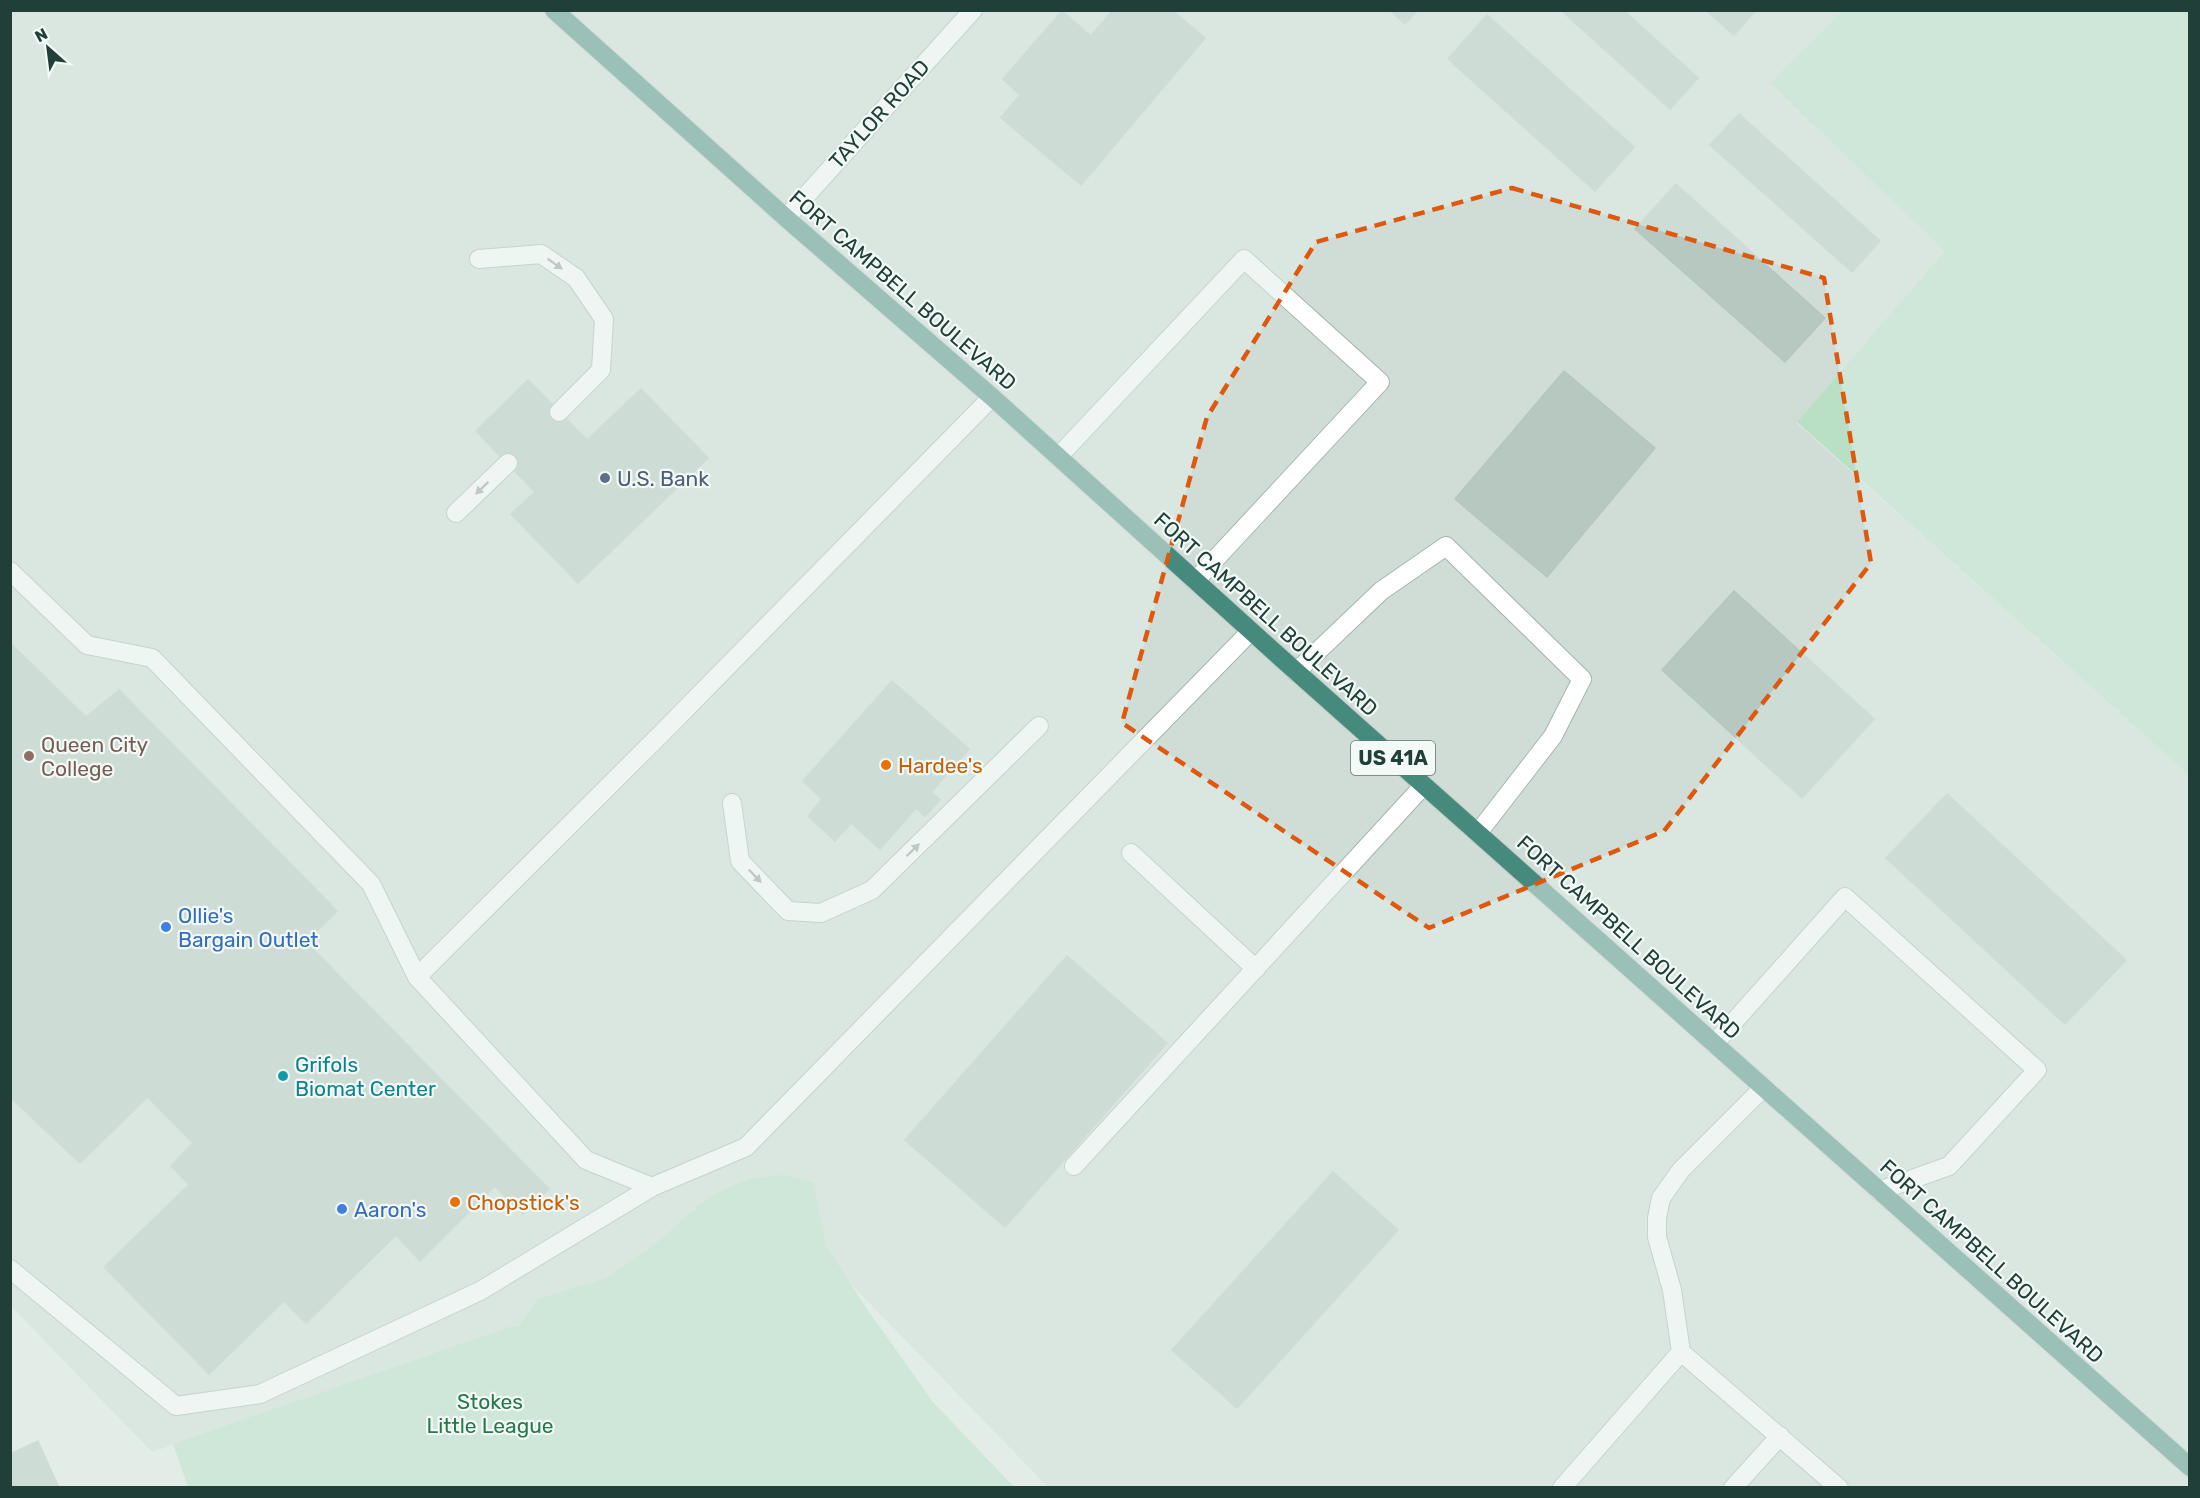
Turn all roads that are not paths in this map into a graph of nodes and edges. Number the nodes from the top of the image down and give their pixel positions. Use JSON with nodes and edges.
{"nodes":[{"id":1,"x":554,"y":10,"type":"edge"},
{"id":2,"x":973,"y":10,"type":"edge"},
{"id":3,"x":786,"y":218,"type":"junction"},
{"id":4,"x":479,"y":259,"type":"dead end"},
{"id":5,"x":992,"y":397,"type":"junction"},
{"id":6,"x":559,"y":412,"type":"dead end"},
{"id":7,"x":1058,"y":457,"type":"junction"},
{"id":8,"x":508,"y":463,"type":"dead end"},
{"id":9,"x":456,"y":513,"type":"dead end"},
{"id":10,"x":10,"y":571,"type":"edge"},
{"id":11,"x":1195,"y":581,"type":"junction"},
{"id":12,"x":1251,"y":632,"type":"junction"},
{"id":13,"x":1296,"y":672,"type":"junction"},
{"id":14,"x":1039,"y":726,"type":"dead end"},
{"id":15,"x":1424,"y":785,"type":"junction"},
{"id":16,"x":732,"y":803,"type":"dead end"},
{"id":17,"x":1478,"y":833,"type":"junction"},
{"id":18,"x":1131,"y":853,"type":"dead end"},
{"id":19,"x":1256,"y":969,"type":"junction"},
{"id":20,"x":417,"y":977,"type":"junction"},
{"id":21,"x":1714,"y":1044,"type":"junction"},
{"id":22,"x":1763,"y":1088,"type":"junction"},
{"id":23,"x":1074,"y":1166,"type":"dead end"},
{"id":24,"x":652,"y":1187,"type":"junction"},
{"id":25,"x":1880,"y":1191,"type":"junction"},
{"id":26,"x":10,"y":1269,"type":"edge"},
{"id":27,"x":1682,"y":1352,"type":"junction"},
{"id":28,"x":1780,"y":1436,"type":"junction"},
{"id":29,"x":2190,"y":1467,"type":"edge"},
{"id":30,"x":1563,"y":1488,"type":"edge"},
{"id":31,"x":1733,"y":1488,"type":"edge"},
{"id":32,"x":1839,"y":1488,"type":"edge"}],
"edges":[{"from":1,"to":3,"type":"highway","name":"FORT CAMPBELL BOULEVARD","number":"US 41A"},
{"from":2,"to":3,"type":"street","name":"TAYLOR ROAD"},
{"from":3,"to":5,"type":"highway","name":"FORT CAMPBELL BOULEVARD","number":"US 41A"},
{"from":4,"to":6,"type":"street","one_way":true},
{"from":5,"to":7,"type":"highway","name":"FORT CAMPBELL BOULEVARD","number":"US 41A"},
{"from":5,"to":20,"type":"street"},
{"from":7,"to":11,"type":"highway","name":"FORT CAMPBELL BOULEVARD","number":"US 41A"},
{"from":7,"to":11,"type":"street"},
{"from":8,"to":9,"type":"street","one_way":true},
{"from":10,"to":20,"type":"street"},
{"from":11,"to":12,"type":"highway","name":"FORT CAMPBELL BOULEVARD","number":"US 41A"},
{"from":12,"to":13,"type":"highway","name":"FORT CAMPBELL BOULEVARD","number":"US 41A"},
{"from":12,"to":24,"type":"street"},
{"from":13,"to":15,"type":"highway","name":"FORT CAMPBELL BOULEVARD","number":"US 41A"},
{"from":13,"to":17,"type":"street"},
{"from":16,"to":14,"type":"street","one_way":true},
{"from":15,"to":17,"type":"highway","name":"FORT CAMPBELL BOULEVARD","number":"US 41A"},
{"from":15,"to":19,"type":"street"},
{"from":17,"to":21,"type":"highway","name":"FORT CAMPBELL BOULEVARD","number":"US 41A"},
{"from":18,"to":19,"type":"street"},
{"from":19,"to":23,"type":"street"},
{"from":20,"to":24,"type":"street"},
{"from":21,"to":22,"type":"highway","name":"FORT CAMPBELL BOULEVARD","number":"US 41A"},
{"from":21,"to":25,"type":"street"},
{"from":22,"to":25,"type":"highway","name":"FORT CAMPBELL BOULEVARD","number":"US 41A"},
{"from":22,"to":27,"type":"street"},
{"from":24,"to":26,"type":"street"},
{"from":25,"to":29,"type":"highway","name":"FORT CAMPBELL BOULEVARD","number":"US 41A"},
{"from":27,"to":28,"type":"street"},
{"from":27,"to":30,"type":"street"},
{"from":28,"to":31,"type":"street"},
{"from":28,"to":32,"type":"street"}]}
